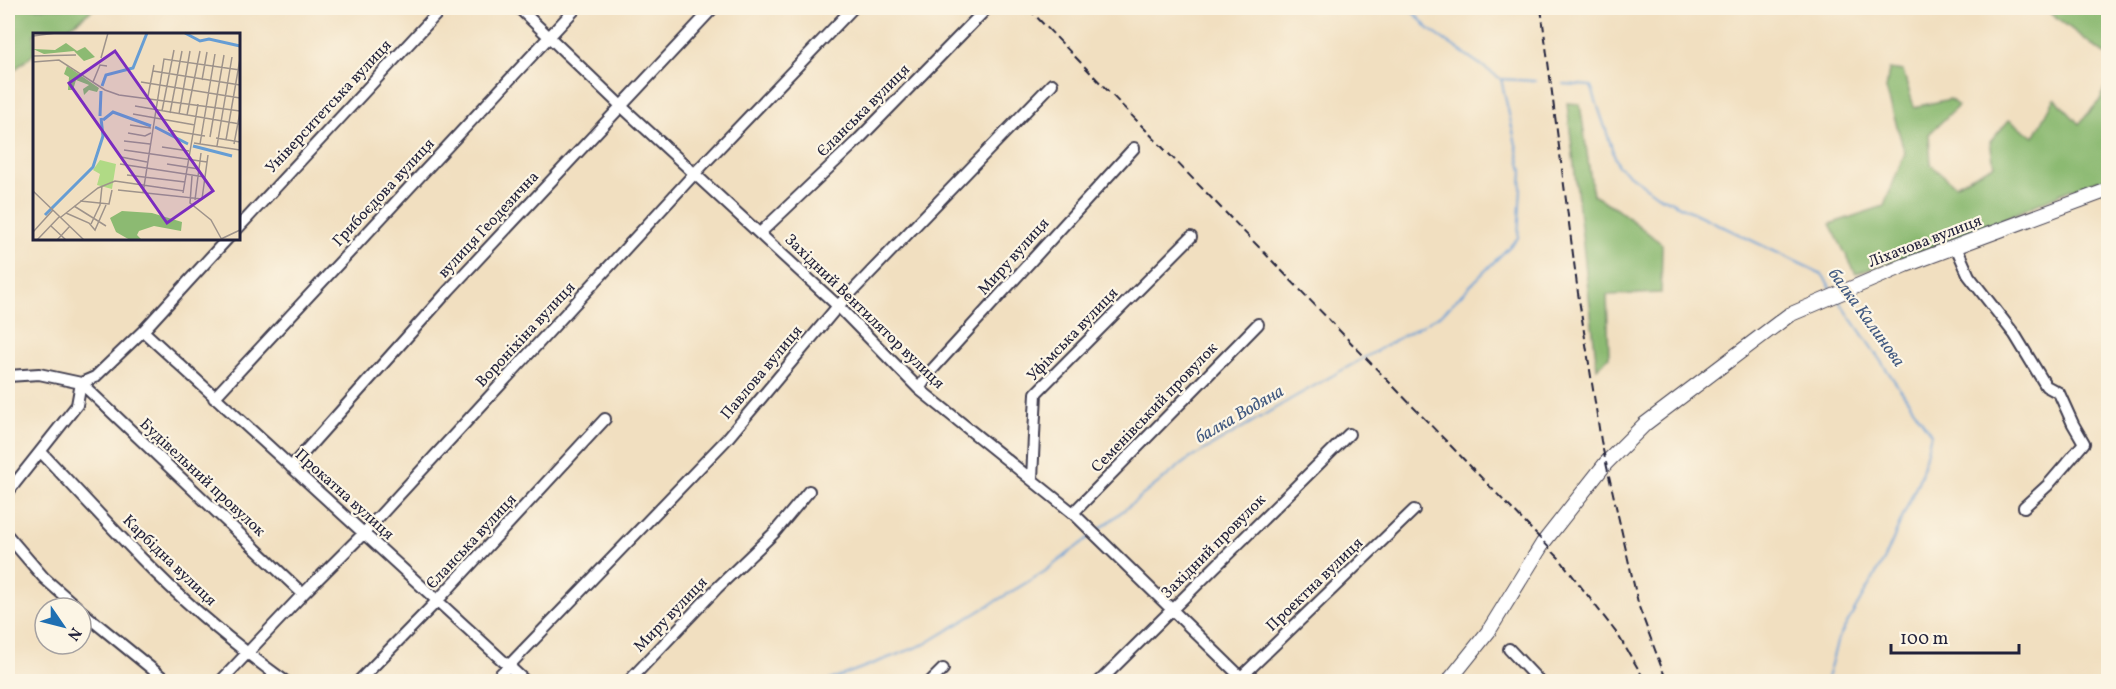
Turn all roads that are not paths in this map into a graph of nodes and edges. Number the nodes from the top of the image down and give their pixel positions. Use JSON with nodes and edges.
{"nodes":[{"id":1,"x":442,"y":8,"type":"edge"},
{"id":2,"x":519,"y":8,"type":"edge"},
{"id":3,"x":576,"y":8,"type":"edge"},
{"id":4,"x":713,"y":8,"type":"edge"},
{"id":5,"x":853,"y":8,"type":"edge"},
{"id":6,"x":987,"y":8,"type":"edge"},
{"id":7,"x":549,"y":37,"type":"junction"},
{"id":8,"x":1052,"y":84,"type":"dead end"},
{"id":9,"x":621,"y":105,"type":"junction"},
{"id":10,"x":1134,"y":148,"type":"dead end"},
{"id":11,"x":695,"y":173,"type":"junction"},
{"id":12,"x":2109,"y":190,"type":"edge"},
{"id":13,"x":240,"y":226,"type":"edge"},
{"id":14,"x":760,"y":233,"type":"junction"},
{"id":15,"x":1191,"y":237,"type":"dead end"},
{"id":16,"x":226,"y":240,"type":"edge"},
{"id":17,"x":1956,"y":247,"type":"junction"},
{"id":18,"x":838,"y":306,"type":"junction"},
{"id":19,"x":1258,"y":324,"type":"dead end"},
{"id":20,"x":143,"y":331,"type":"junction"},
{"id":21,"x":8,"y":376,"type":"edge"},
{"id":22,"x":81,"y":383,"type":"junction"},
{"id":23,"x":919,"y":389,"type":"junction"},
{"id":24,"x":214,"y":398,"type":"junction"},
{"id":25,"x":605,"y":419,"type":"dead end"},
{"id":26,"x":1349,"y":434,"type":"dead end"},
{"id":27,"x":41,"y":452,"type":"junction"},
{"id":28,"x":291,"y":467,"type":"junction"},
{"id":29,"x":1032,"y":479,"type":"junction"},
{"id":30,"x":809,"y":490,"type":"dead end"},
{"id":31,"x":8,"y":492,"type":"edge"},
{"id":32,"x":2024,"y":507,"type":"dead end"},
{"id":33,"x":1414,"y":510,"type":"dead end"},
{"id":34,"x":1073,"y":513,"type":"junction"},
{"id":35,"x":364,"y":533,"type":"junction"},
{"id":36,"x":8,"y":536,"type":"edge"},
{"id":37,"x":303,"y":594,"type":"junction"},
{"id":38,"x":64,"y":596,"type":"edge"},
{"id":39,"x":438,"y":600,"type":"junction"},
{"id":40,"x":1172,"y":610,"type":"junction"},
{"id":41,"x":93,"y":620,"type":"edge"},
{"id":42,"x":1509,"y":649,"type":"dead end"},
{"id":43,"x":247,"y":653,"type":"junction"},
{"id":44,"x":509,"y":665,"type":"junction"},
{"id":45,"x":943,"y":669,"type":"dead end"},
{"id":46,"x":1242,"y":680,"type":"edge"},
{"id":47,"x":168,"y":681,"type":"edge"},
{"id":48,"x":220,"y":681,"type":"edge"},
{"id":49,"x":286,"y":681,"type":"edge"},
{"id":50,"x":357,"y":681,"type":"edge"},
{"id":51,"x":494,"y":681,"type":"edge"},
{"id":52,"x":526,"y":681,"type":"edge"},
{"id":53,"x":628,"y":681,"type":"edge"},
{"id":54,"x":930,"y":681,"type":"edge"},
{"id":55,"x":1099,"y":681,"type":"edge"},
{"id":56,"x":1448,"y":681,"type":"edge"},
{"id":57,"x":1540,"y":681,"type":"edge"}],
"edges":[{"from":1,"to":13,"type":"street","name":"Університетська вулиця"},
{"from":2,"to":7,"type":"street","name":"Західний Вентилятор вулиця"},
{"from":3,"to":7,"type":"street","name":"Грибоєдова вулиця"},
{"from":4,"to":9,"type":"street","name":"вулиця Геодезична"},
{"from":5,"to":11,"type":"street","name":"Вороніхіна вулиця"},
{"from":6,"to":14,"type":"street","name":"Єланська вулиця"},
{"from":7,"to":9,"type":"street","name":"Західний Вентилятор вулиця"},
{"from":7,"to":24,"type":"street","name":"Грибоєдова вулиця"},
{"from":8,"to":18,"type":"street","name":"Павлова вулиця"},
{"from":9,"to":11,"type":"street","name":"Західний Вентилятор вулиця"},
{"from":9,"to":28,"type":"street","name":"вулиця Геодезична"},
{"from":10,"to":23,"type":"street","name":"Миру вулиця"},
{"from":11,"to":14,"type":"street","name":"Західний Вентилятор вулиця"},
{"from":11,"to":35,"type":"street","name":"Вороніхіна вулиця"},
{"from":12,"to":17,"type":"street","name":"Ліхачова вулиця"},
{"from":14,"to":18,"type":"street","name":"Західний Вентилятор вулиця"},
{"from":15,"to":29,"type":"street","name":"Уфімська вулиця"},
{"from":16,"to":20,"type":"street"},
{"from":17,"to":32,"type":"street"},
{"from":17,"to":56,"type":"street","name":"Ліхачова вулиця"},
{"from":18,"to":23,"type":"street","name":"Західний Вентилятор вулиця"},
{"from":18,"to":44,"type":"street","name":"Павлова вулиця"},
{"from":19,"to":34,"type":"street","name":"Семенівський провулок"},
{"from":20,"to":22,"type":"street"},
{"from":20,"to":24,"type":"street","name":"Прокатна вулиця"},
{"from":21,"to":22,"type":"street"},
{"from":22,"to":27,"type":"street"},
{"from":22,"to":37,"type":"street","name":"Будівельний провулок"},
{"from":23,"to":29,"type":"street","name":"Західний Вентилятор вулиця"},
{"from":24,"to":28,"type":"street","name":"Прокатна вулиця"},
{"from":25,"to":39,"type":"street","name":"Єланська вулиця"},
{"from":26,"to":40,"type":"street","name":"Західний провулок"},
{"from":27,"to":31,"type":"street"},
{"from":27,"to":43,"type":"street","name":"Карбідна вулиця"},
{"from":28,"to":35,"type":"street","name":"Прокатна вулиця"},
{"from":29,"to":34,"type":"street","name":"Західний Вентилятор вулиця"},
{"from":30,"to":53,"type":"street","name":"Миру вулиця"},
{"from":33,"to":46,"type":"street","name":"Проектна вулиця"},
{"from":34,"to":40,"type":"street","name":"Західний Вентилятор вулиця"},
{"from":35,"to":37,"type":"street","name":"Вороніхіна вулиця"},
{"from":35,"to":39,"type":"street","name":"Прокатна вулиця"},
{"from":36,"to":38,"type":"street"},
{"from":37,"to":43,"type":"street","name":"Вороніхіна вулиця"},
{"from":39,"to":44,"type":"street","name":"Прокатна вулиця"},
{"from":39,"to":50,"type":"street","name":"Єланська вулиця"},
{"from":40,"to":46,"type":"street","name":"Західний Вентилятор вулиця"},
{"from":40,"to":55,"type":"street","name":"Західний провулок"},
{"from":41,"to":47,"type":"street"},
{"from":42,"to":57,"type":"street"},
{"from":43,"to":48,"type":"street","name":"Вороніхіна вулиця"},
{"from":43,"to":49,"type":"street","name":"Карбідна вулиця"},
{"from":44,"to":51,"type":"street","name":"Павлова вулиця"},
{"from":44,"to":52,"type":"street","name":"Прокатна вулиця"},
{"from":45,"to":54,"type":"street"}]}
